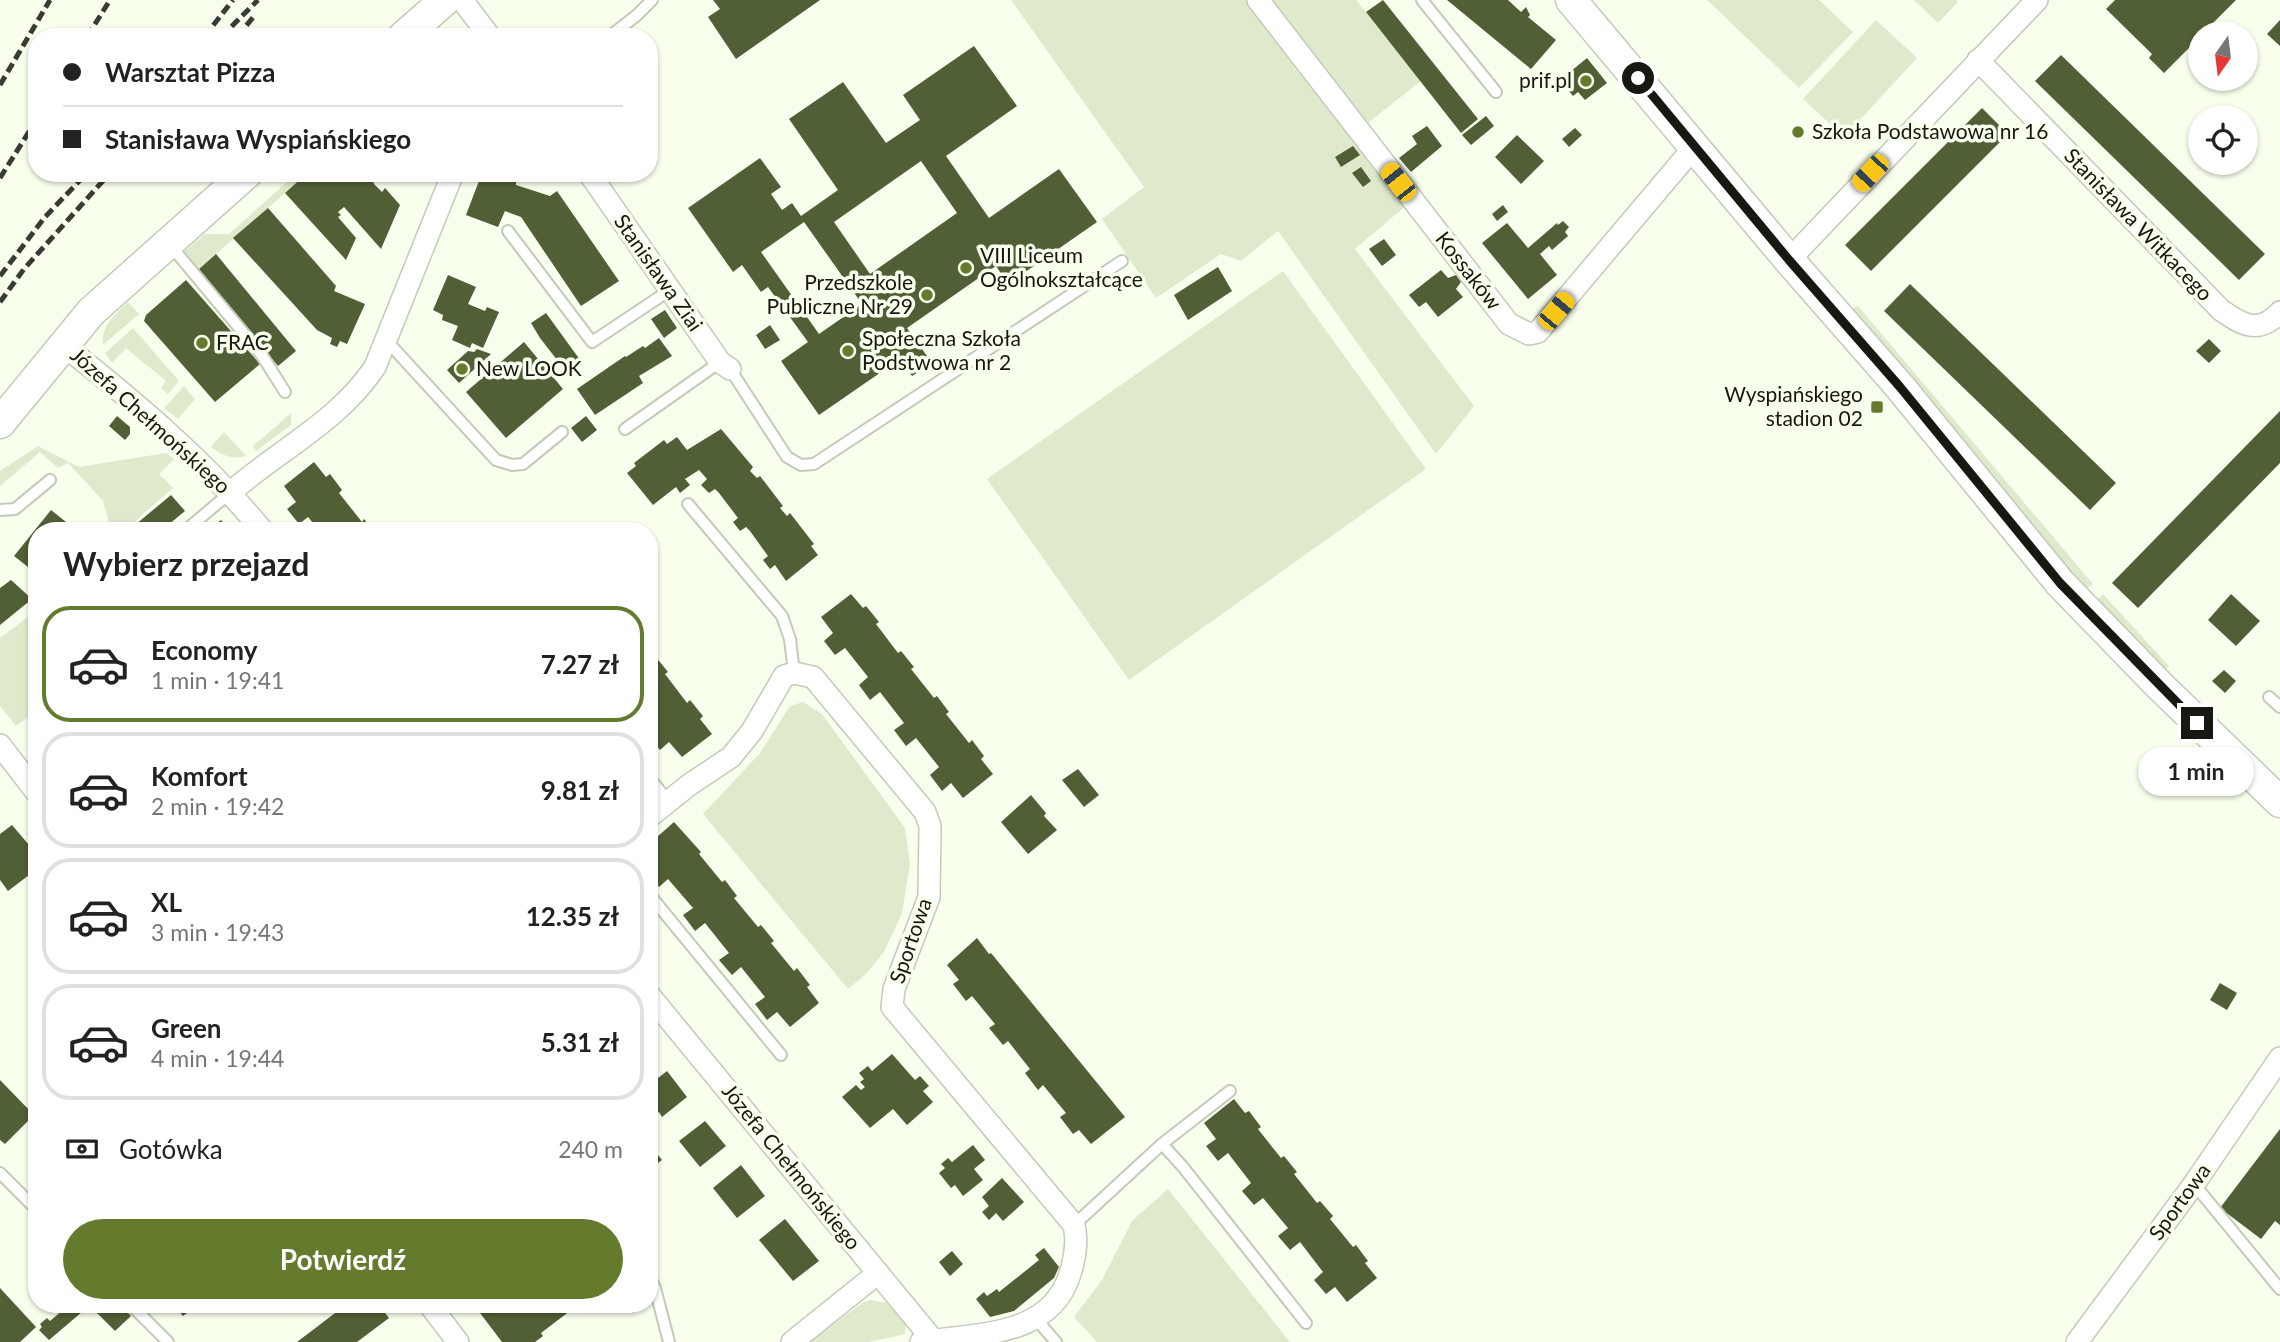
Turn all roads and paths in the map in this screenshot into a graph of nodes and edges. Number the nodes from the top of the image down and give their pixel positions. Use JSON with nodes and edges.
{"nodes":[{"id":1,"x":445,"y":0,"type":"edge"},
{"id":2,"x":462,"y":0,"type":"edge"},
{"id":3,"x":652,"y":0,"type":"edge"},
{"id":4,"x":1258,"y":0,"type":"edge"},
{"id":5,"x":1422,"y":0,"type":"edge"},
{"id":6,"x":1572,"y":0,"type":"edge"},
{"id":7,"x":2037,"y":0,"type":"edge"},
{"id":8,"x":413,"y":28,"type":"edge"},
{"id":9,"x":484,"y":28,"type":"edge"},
{"id":10,"x":620,"y":28,"type":"edge"},
{"id":11,"x":1978,"y":60,"type":"junction"},
{"id":12,"x":1496,"y":92,"type":"dead end"},
{"id":13,"x":1695,"y":146,"type":"junction"},
{"id":14,"x":237,"y":182,"type":"edge"},
{"id":15,"x":449,"y":182,"type":"edge"},
{"id":16,"x":595,"y":182,"type":"edge"},
{"id":17,"x":508,"y":231,"type":"dead end"},
{"id":18,"x":168,"y":243,"type":"junction"},
{"id":19,"x":1789,"y":260,"type":"junction"},
{"id":20,"x":1122,"y":261,"type":"dead end"},
{"id":21,"x":670,"y":290,"type":"junction"},
{"id":22,"x":2280,"y":312,"type":"edge"},
{"id":23,"x":386,"y":340,"type":"junction"},
{"id":24,"x":64,"y":345,"type":"junction"},
{"id":25,"x":725,"y":365,"type":"junction"},
{"id":26,"x":285,"y":392,"type":"dead end"},
{"id":27,"x":0,"y":423,"type":"edge"},
{"id":28,"x":625,"y":429,"type":"dead end"},
{"id":29,"x":562,"y":432,"type":"dead end"},
{"id":30,"x":50,"y":481,"type":"dead end"},
{"id":31,"x":231,"y":492,"type":"junction"},
{"id":32,"x":688,"y":504,"type":"dead end"},
{"id":33,"x":0,"y":510,"type":"edge"},
{"id":34,"x":195,"y":522,"type":"edge"},
{"id":35,"x":255,"y":522,"type":"edge"},
{"id":36,"x":794,"y":673,"type":"junction"},
{"id":37,"x":2269,"y":696,"type":"dead end"},
{"id":38,"x":2280,"y":707,"type":"edge"},
{"id":39,"x":0,"y":745,"type":"edge"},
{"id":40,"x":28,"y":781,"type":"edge"},
{"id":41,"x":658,"y":789,"type":"edge"},
{"id":42,"x":668,"y":802,"type":"junction"},
{"id":43,"x":2280,"y":802,"type":"edge"},
{"id":44,"x":658,"y":810,"type":"edge"},
{"id":45,"x":658,"y":905,"type":"edge"},
{"id":46,"x":658,"y":1006,"type":"edge"},
{"id":47,"x":780,"y":1055,"type":"dead end"},
{"id":48,"x":2280,"y":1058,"type":"edge"},
{"id":49,"x":1230,"y":1091,"type":"dead end"},
{"id":50,"x":1162,"y":1144,"type":"junction"},
{"id":51,"x":0,"y":1173,"type":"edge"},
{"id":52,"x":2194,"y":1184,"type":"junction"},
{"id":53,"x":28,"y":1201,"type":"edge"},
{"id":54,"x":1074,"y":1225,"type":"junction"},
{"id":55,"x":878,"y":1273,"type":"junction"},
{"id":56,"x":2280,"y":1289,"type":"edge"},
{"id":57,"x":658,"y":1300,"type":"edge"},
{"id":58,"x":139,"y":1313,"type":"edge"},
{"id":59,"x":436,"y":1313,"type":"edge"},
{"id":60,"x":1036,"y":1319,"type":"junction"},
{"id":61,"x":1306,"y":1323,"type":"dead end"},
{"id":62,"x":456,"y":1341,"type":"edge"},
{"id":63,"x":927,"y":1341,"type":"edge"},
{"id":64,"x":168,"y":1342,"type":"edge"},
{"id":65,"x":669,"y":1342,"type":"edge"},
{"id":66,"x":792,"y":1342,"type":"edge"},
{"id":67,"x":1056,"y":1342,"type":"edge"},
{"id":68,"x":2077,"y":1342,"type":"edge"}],
"edges":[{"from":1,"to":8,"type":"street"},
{"from":2,"to":9,"type":"street"},
{"from":3,"to":10,"type":"lane"},
{"from":4,"to":13,"type":"street","name":"Kossaków"},
{"from":5,"to":12,"type":"lane"},
{"from":6,"to":13,"type":"street"},
{"from":7,"to":11,"type":"street"},
{"from":11,"to":19,"type":"street"},
{"from":11,"to":22,"type":"street","name":"Stanisława Witkacego"},
{"from":13,"to":19,"type":"street"},
{"from":14,"to":18,"type":"street"},
{"from":15,"to":23,"type":"street"},
{"from":16,"to":21,"type":"street","name":"Stanisława Ziai"},
{"from":17,"to":21,"type":"lane"},
{"from":18,"to":24,"type":"street"},
{"from":18,"to":26,"type":"lane"},
{"from":19,"to":43,"type":"street"},
{"from":20,"to":25,"type":"lane"},
{"from":21,"to":25,"type":"street","name":"Stanisława Ziai"},
{"from":23,"to":29,"type":"lane"},
{"from":23,"to":31,"type":"street"},
{"from":24,"to":27,"type":"street"},
{"from":24,"to":31,"type":"street","name":"Józefa Chełmońskiego"},
{"from":25,"to":28,"type":"lane"},
{"from":30,"to":33,"type":"lane"},
{"from":31,"to":34,"type":"lane"},
{"from":31,"to":35,"type":"street","name":"Józefa Chełmońskiego"},
{"from":32,"to":36,"type":"lane"},
{"from":36,"to":42,"type":"street"},
{"from":36,"to":54,"type":"street","name":"Sportowa"},
{"from":37,"to":38,"type":"lane"},
{"from":39,"to":40,"type":"street"},
{"from":41,"to":42,"type":"lane"},
{"from":42,"to":44,"type":"street"},
{"from":45,"to":47,"type":"lane"},
{"from":46,"to":55,"type":"street","name":"Józefa Chełmońskiego"},
{"from":48,"to":52,"type":"street","name":"Sportowa"},
{"from":49,"to":50,"type":"lane"},
{"from":50,"to":54,"type":"lane"},
{"from":50,"to":61,"type":"lane"},
{"from":51,"to":53,"type":"lane"},
{"from":52,"to":56,"type":"lane"},
{"from":52,"to":68,"type":"street","name":"Sportowa"},
{"from":54,"to":60,"type":"street"},
{"from":55,"to":63,"type":"street","name":"Józefa Chełmońskiego"},
{"from":55,"to":66,"type":"street"},
{"from":57,"to":65,"type":"lane"},
{"from":58,"to":64,"type":"lane"},
{"from":59,"to":62,"type":"street"},
{"from":60,"to":63,"type":"street"},
{"from":60,"to":67,"type":"lane"}]}
